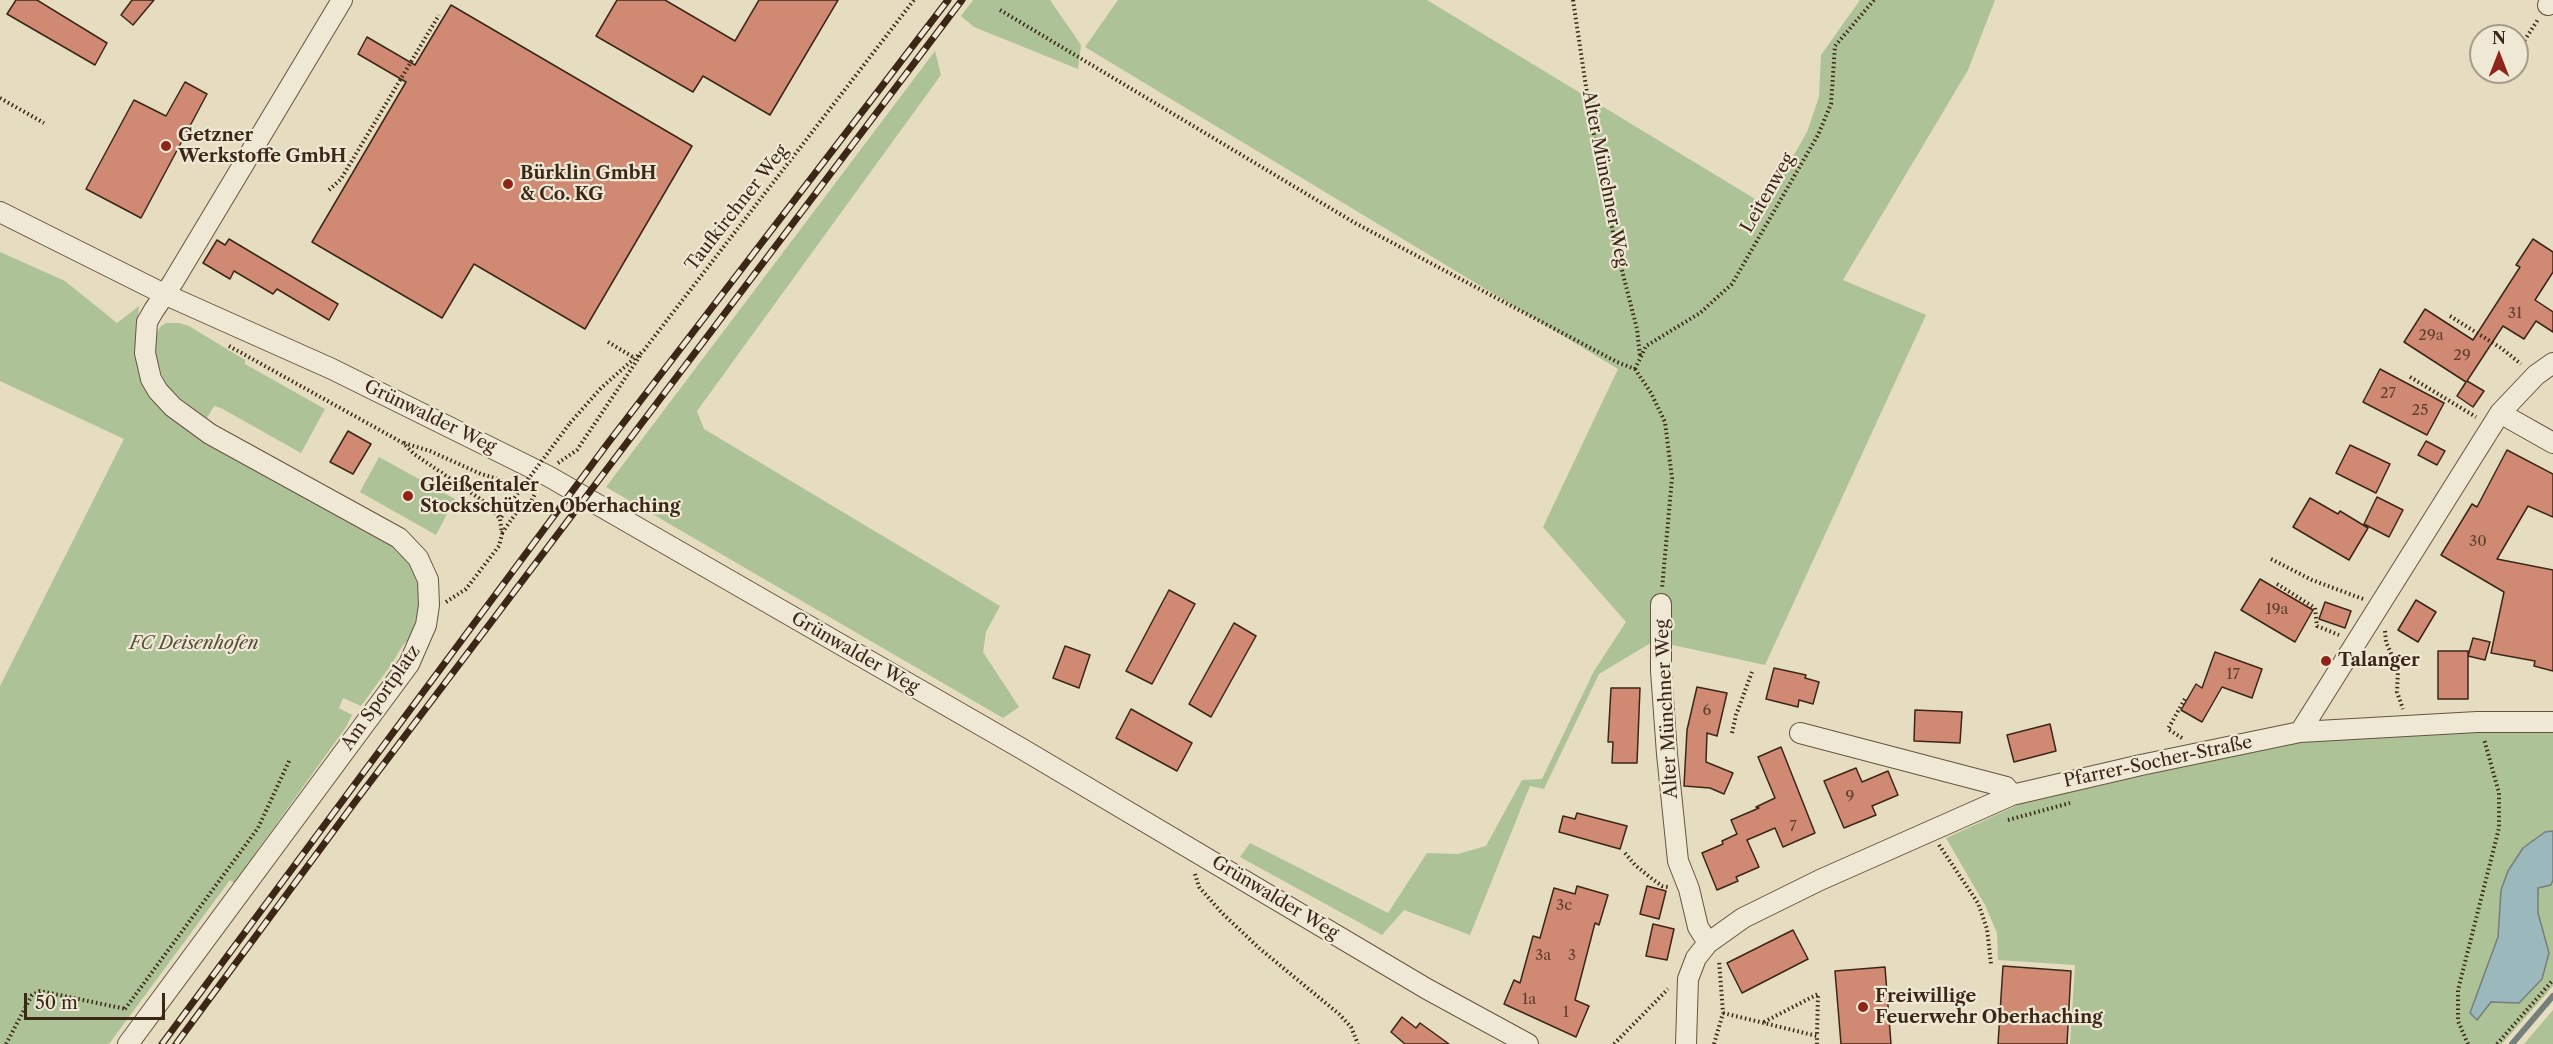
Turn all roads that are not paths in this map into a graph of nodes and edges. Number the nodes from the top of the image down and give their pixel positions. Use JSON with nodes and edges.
{"nodes":[{"id":1,"x":342,"y":0,"type":"edge"},
{"id":2,"x":0,"y":212,"type":"edge"},
{"id":3,"x":164,"y":294,"type":"junction"},
{"id":4,"x":2553,"y":363,"type":"edge"},
{"id":5,"x":2496,"y":420,"type":"junction"},
{"id":6,"x":2553,"y":443,"type":"edge"},
{"id":7,"x":1661,"y":604,"type":"road end"},
{"id":8,"x":2553,"y":722,"type":"edge"},
{"id":9,"x":2300,"y":732,"type":"junction"},
{"id":10,"x":1800,"y":733,"type":"dead end"},
{"id":11,"x":2012,"y":795,"type":"junction"},
{"id":12,"x":1708,"y":943,"type":"junction"},
{"id":13,"x":129,"y":1044,"type":"edge"},
{"id":14,"x":1528,"y":1044,"type":"edge"},
{"id":15,"x":1686,"y":1044,"type":"edge"}],
"edges":[{"from":1,"to":3,"type":"street"},
{"from":2,"to":3,"type":"street","name":"Grünwalder Weg"},
{"from":3,"to":13,"type":"street","name":"Am Sportplatz"},
{"from":3,"to":14,"type":"street","name":"Grünwalder Weg"},
{"from":4,"to":5,"type":"street"},
{"from":5,"to":6,"type":"street"},
{"from":5,"to":9,"type":"street"},
{"from":7,"to":12,"type":"street","name":"Alter Münchner Weg"},
{"from":8,"to":9,"type":"street"},
{"from":9,"to":11,"type":"street","name":"Pfarrer-Socher-Straße"},
{"from":10,"to":11,"type":"street"},
{"from":11,"to":12,"type":"street","name":"Pfarrer-Socher-Straße"},
{"from":12,"to":15,"type":"street","name":"Pfarrer-Socher-Straße"}]}
